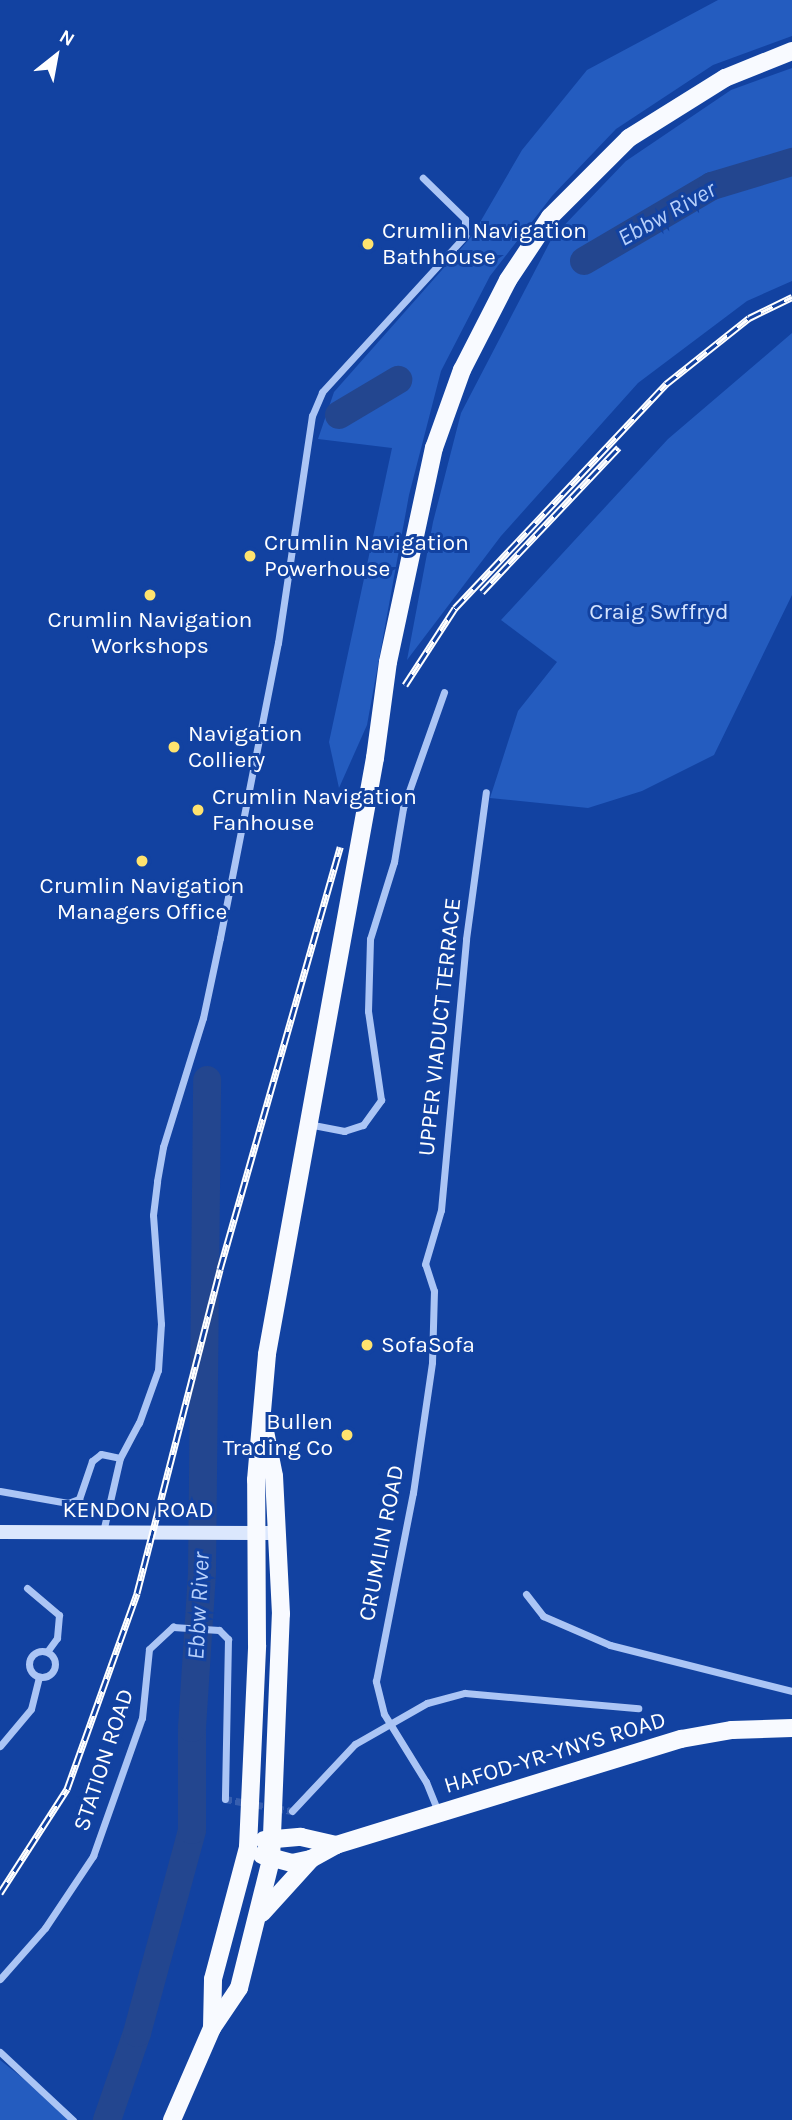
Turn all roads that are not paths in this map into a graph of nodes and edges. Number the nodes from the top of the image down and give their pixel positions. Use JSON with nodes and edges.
{"nodes":[{"id":1,"x":792,"y":51,"type":"edge"},
{"id":2,"x":423,"y":178,"type":"dead end"},
{"id":3,"x":444,"y":692,"type":"dead end"},
{"id":4,"x":486,"y":792,"type":"dead end"},
{"id":5,"x":307,"y":1124,"type":"junction"},
{"id":6,"x":425,"y":1264,"type":"joint"},
{"id":7,"x":261,"y":1411,"type":"junction"},
{"id":8,"x":120,"y":1458,"type":"junction"},
{"id":9,"x":0,"y":1491,"type":"edge"},
{"id":10,"x":0,"y":1532,"type":"edge"},
{"id":11,"x":103,"y":1532,"type":"junction"},
{"id":12,"x":257,"y":1533,"type":"junction"},
{"id":13,"x":277,"y":1533,"type":"junction"},
{"id":14,"x":27,"y":1588,"type":"dead end"},
{"id":15,"x":526,"y":1594,"type":"dead end"},
{"id":16,"x":47,"y":1652,"type":"junction"},
{"id":17,"x":39,"y":1676,"type":"junction"},
{"id":18,"x":792,"y":1691,"type":"edge"},
{"id":19,"x":638,"y":1708,"type":"dead end"},
{"id":20,"x":388,"y":1723,"type":"junction"},
{"id":21,"x":792,"y":1728,"type":"edge"},
{"id":22,"x":0,"y":1746,"type":"edge"},
{"id":23,"x":225,"y":1799,"type":"dead end"},
{"id":24,"x":292,"y":1811,"type":"dead end"},
{"id":25,"x":439,"y":1815,"type":"junction"},
{"id":26,"x":272,"y":1836,"type":"junction"},
{"id":27,"x":336,"y":1845,"type":"junction"},
{"id":28,"x":248,"y":1847,"type":"junction"},
{"id":29,"x":311,"y":1859,"type":"junction"},
{"id":30,"x":271,"y":1860,"type":"junction"},
{"id":31,"x":259,"y":1917,"type":"junction"},
{"id":32,"x":0,"y":1979,"type":"edge"},
{"id":33,"x":212,"y":2028,"type":"junction"},
{"id":34,"x":0,"y":2052,"type":"edge"},
{"id":35,"x":73,"y":2120,"type":"edge"},
{"id":36,"x":172,"y":2120,"type":"edge"}],
"edges":[{"from":1,"to":5,"type":"main road"},
{"from":2,"to":8,"type":"street"},
{"from":3,"to":5,"type":"street"},
{"from":4,"to":6,"type":"street","name":"UPPER VIADUCT TERRACE"},
{"from":5,"to":7,"type":"main road"},
{"from":6,"to":20,"type":"street","name":"CRUMLIN ROAD"},
{"from":7,"to":12,"type":"main road"},
{"from":7,"to":13,"type":"main road"},
{"from":8,"to":9,"type":"street"},
{"from":8,"to":11,"type":"street"},
{"from":10,"to":11,"type":"main road","name":"KENDON ROAD"},
{"from":11,"to":12,"type":"main road","name":"KENDON ROAD"},
{"from":12,"to":13,"type":"main road","name":"KENDON ROAD"},
{"from":12,"to":28,"type":"main road"},
{"from":13,"to":26,"type":"main road"},
{"from":14,"to":16,"type":"street"},
{"from":15,"to":18,"type":"street"},
{"from":16,"to":17,"type":"street"},
{"from":16,"to":17,"type":"street"},
{"from":17,"to":22,"type":"street"},
{"from":19,"to":20,"type":"street"},
{"from":20,"to":24,"type":"street"},
{"from":20,"to":25,"type":"street","name":"CRUMLIN ROAD"},
{"from":21,"to":25,"type":"main road","name":"HAFOD-YR-YNYS ROAD"},
{"from":23,"to":32,"type":"street","name":"STATION ROAD"},
{"from":25,"to":27,"type":"main road","name":"HAFOD-YR-YNYS ROAD"},
{"from":26,"to":27,"type":"main road","name":"HAFOD-YR-YNYS ROAD"},
{"from":26,"to":28,"type":"main road"},
{"from":26,"to":30,"type":"main road"},
{"from":27,"to":29,"type":"main road","name":"HAFOD-YR-YNYS ROAD"},
{"from":28,"to":30,"type":"main road"},
{"from":28,"to":33,"type":"main road"},
{"from":29,"to":30,"type":"main road","name":"HAFOD-YR-YNYS ROAD"},
{"from":29,"to":31,"type":"main road"},
{"from":30,"to":31,"type":"main road"},
{"from":31,"to":33,"type":"main road"},
{"from":33,"to":36,"type":"main road"},
{"from":34,"to":35,"type":"street"}]}
